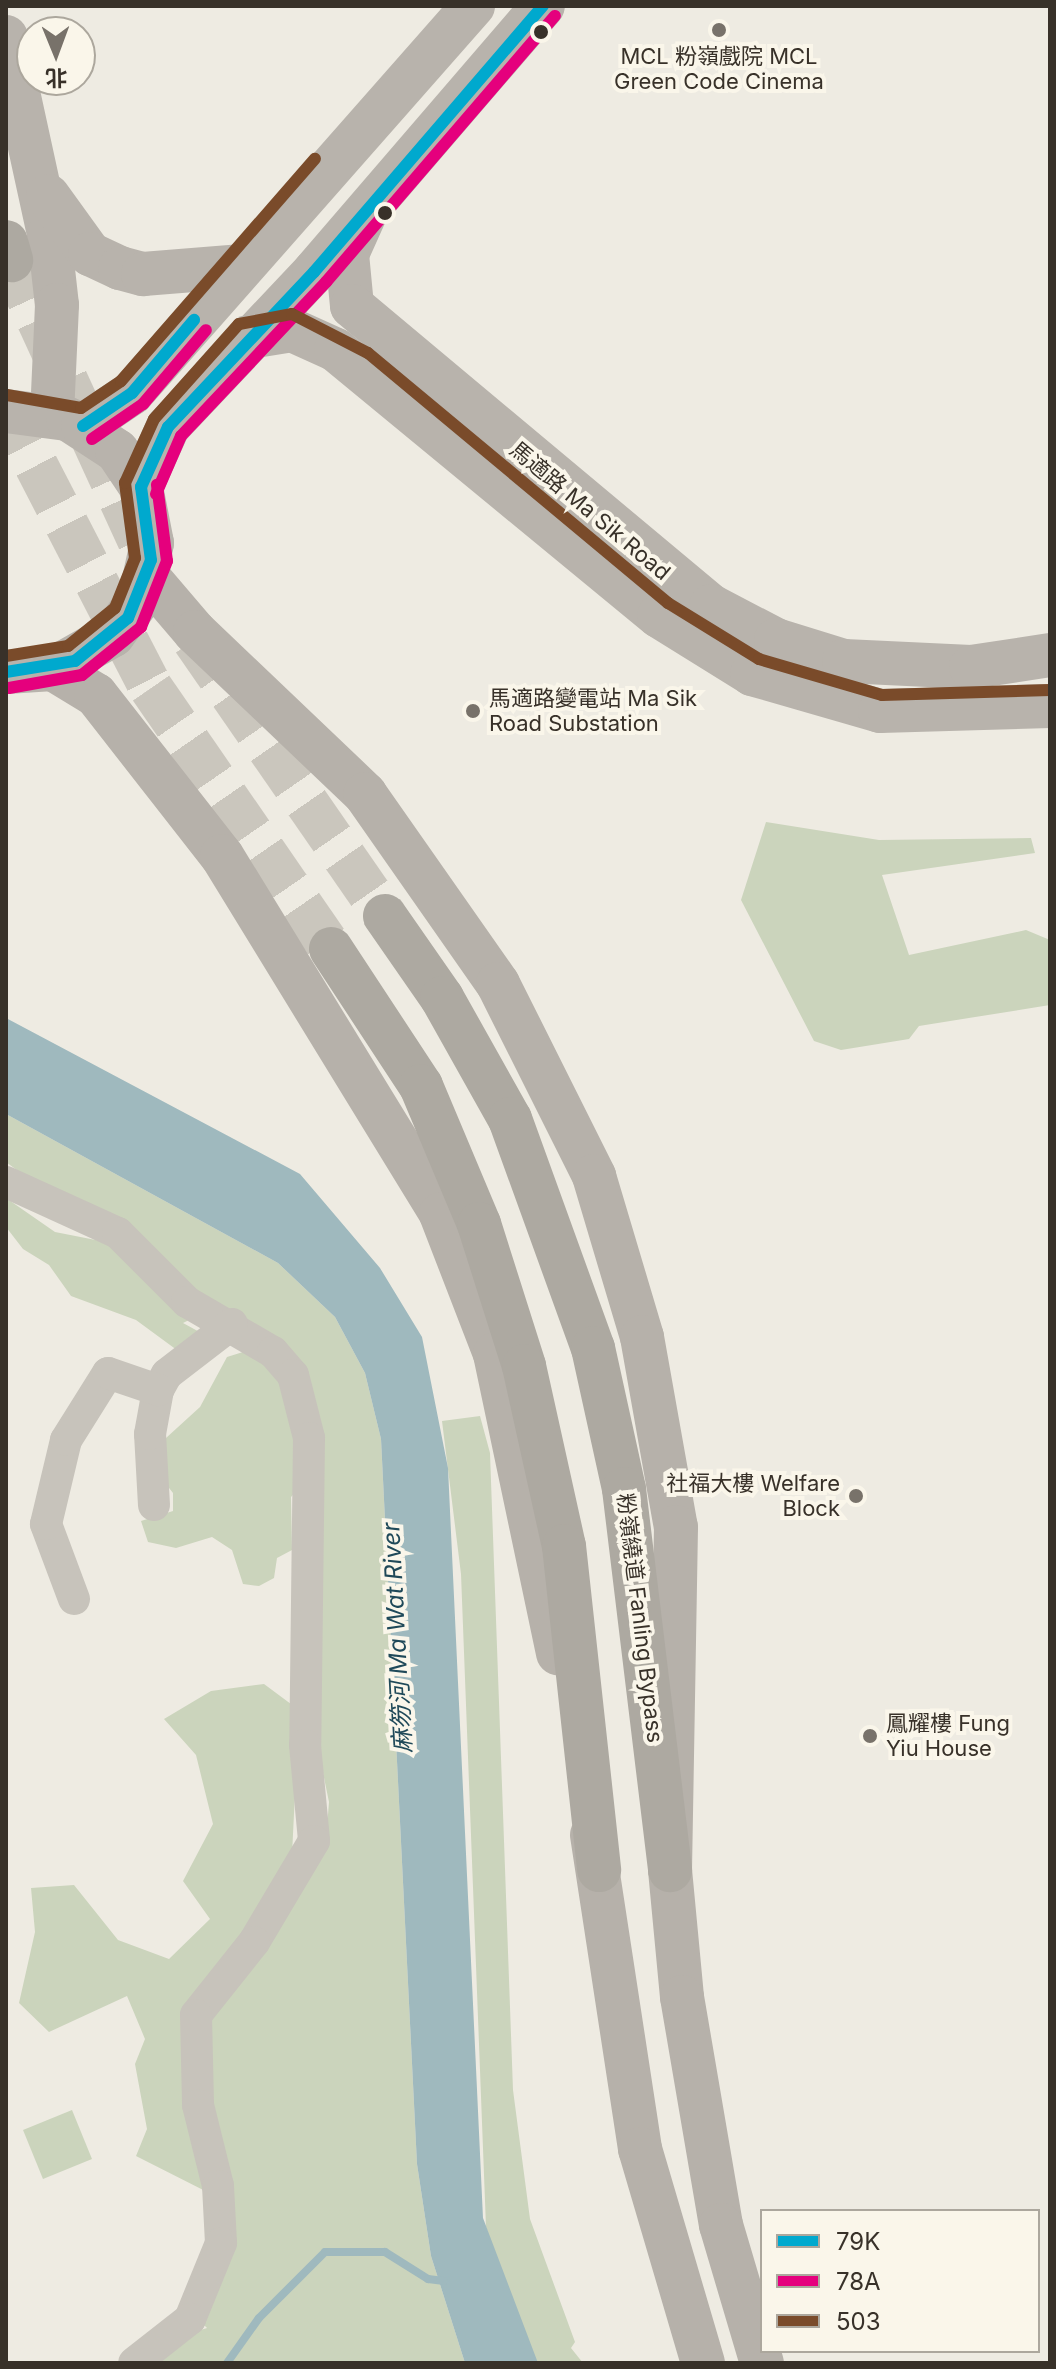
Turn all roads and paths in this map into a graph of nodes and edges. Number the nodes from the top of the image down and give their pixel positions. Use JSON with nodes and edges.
{"nodes":[{"id":1,"x":473,"y":6,"type":"edge"},
{"id":2,"x":543,"y":6,"type":"edge"},
{"id":3,"x":6,"y":37,"type":"edge"},
{"id":4,"x":37,"y":174,"type":"junction"},
{"id":5,"x":365,"y":214,"type":"junction"},
{"id":6,"x":243,"y":266,"type":"junction"},
{"id":7,"x":249,"y":337,"type":"junction"},
{"id":8,"x":6,"y":411,"type":"edge"},
{"id":9,"x":68,"y":420,"type":"junction"},
{"id":10,"x":141,"y":487,"type":"junction"},
{"id":11,"x":148,"y":577,"type":"junction"},
{"id":12,"x":1050,"y":655,"type":"edge"},
{"id":13,"x":53,"y":669,"type":"junction"},
{"id":14,"x":6,"y":672,"type":"edge"},
{"id":15,"x":1050,"y":706,"type":"edge"},
{"id":16,"x":385,"y":916,"type":"tunnel mouth"},
{"id":17,"x":331,"y":949,"type":"tunnel mouth"},
{"id":18,"x":6,"y":1182,"type":"edge"},
{"id":19,"x":232,"y":1324,"type":"junction"},
{"id":20,"x":158,"y":1390,"type":"junction"},
{"id":21,"x":154,"y":1505,"type":"dead end"},
{"id":22,"x":74,"y":1599,"type":"dead end"},
{"id":23,"x":599,"y":1870,"type":"junction"},
{"id":24,"x":670,"y":1870,"type":"junction"},
{"id":25,"x":696,"y":2346,"type":"edge"},
{"id":26,"x":134,"y":2363,"type":"edge"},
{"id":27,"x":762,"y":2363,"type":"edge"}],
"edges":[{"from":1,"to":6,"type":"main road"},
{"from":2,"to":5,"type":"main road"},
{"from":3,"to":4,"type":"main road"},
{"from":4,"to":6,"type":"main road"},
{"from":4,"to":9,"type":"main road"},
{"from":5,"to":7,"type":"main road"},
{"from":5,"to":12,"type":"main road","name":"馬適路 Ma Sik Road"},
{"from":6,"to":9,"type":"main road"},
{"from":7,"to":10,"type":"main road"},
{"from":7,"to":15,"type":"main road","name":"馬適路 Ma Sik Road"},
{"from":8,"to":9,"type":"main road"},
{"from":9,"to":10,"type":"main road"},
{"from":10,"to":11,"type":"main road"},
{"from":11,"to":13,"type":"main road"},
{"from":11,"to":24,"type":"main road"},
{"from":13,"to":14,"type":"main road"},
{"from":13,"to":23,"type":"main road"},
{"from":16,"to":24,"type":"highway","name":"粉嶺繞道 Fanling Bypass"},
{"from":17,"to":23,"type":"highway"},
{"from":18,"to":19,"type":"street"},
{"from":19,"to":20,"type":"street"},
{"from":19,"to":26,"type":"street"},
{"from":20,"to":21,"type":"street"},
{"from":20,"to":22,"type":"street"},
{"from":23,"to":25,"type":"main road"},
{"from":24,"to":27,"type":"main road","name":"粉嶺繞道 Fanling Bypass"}]}
